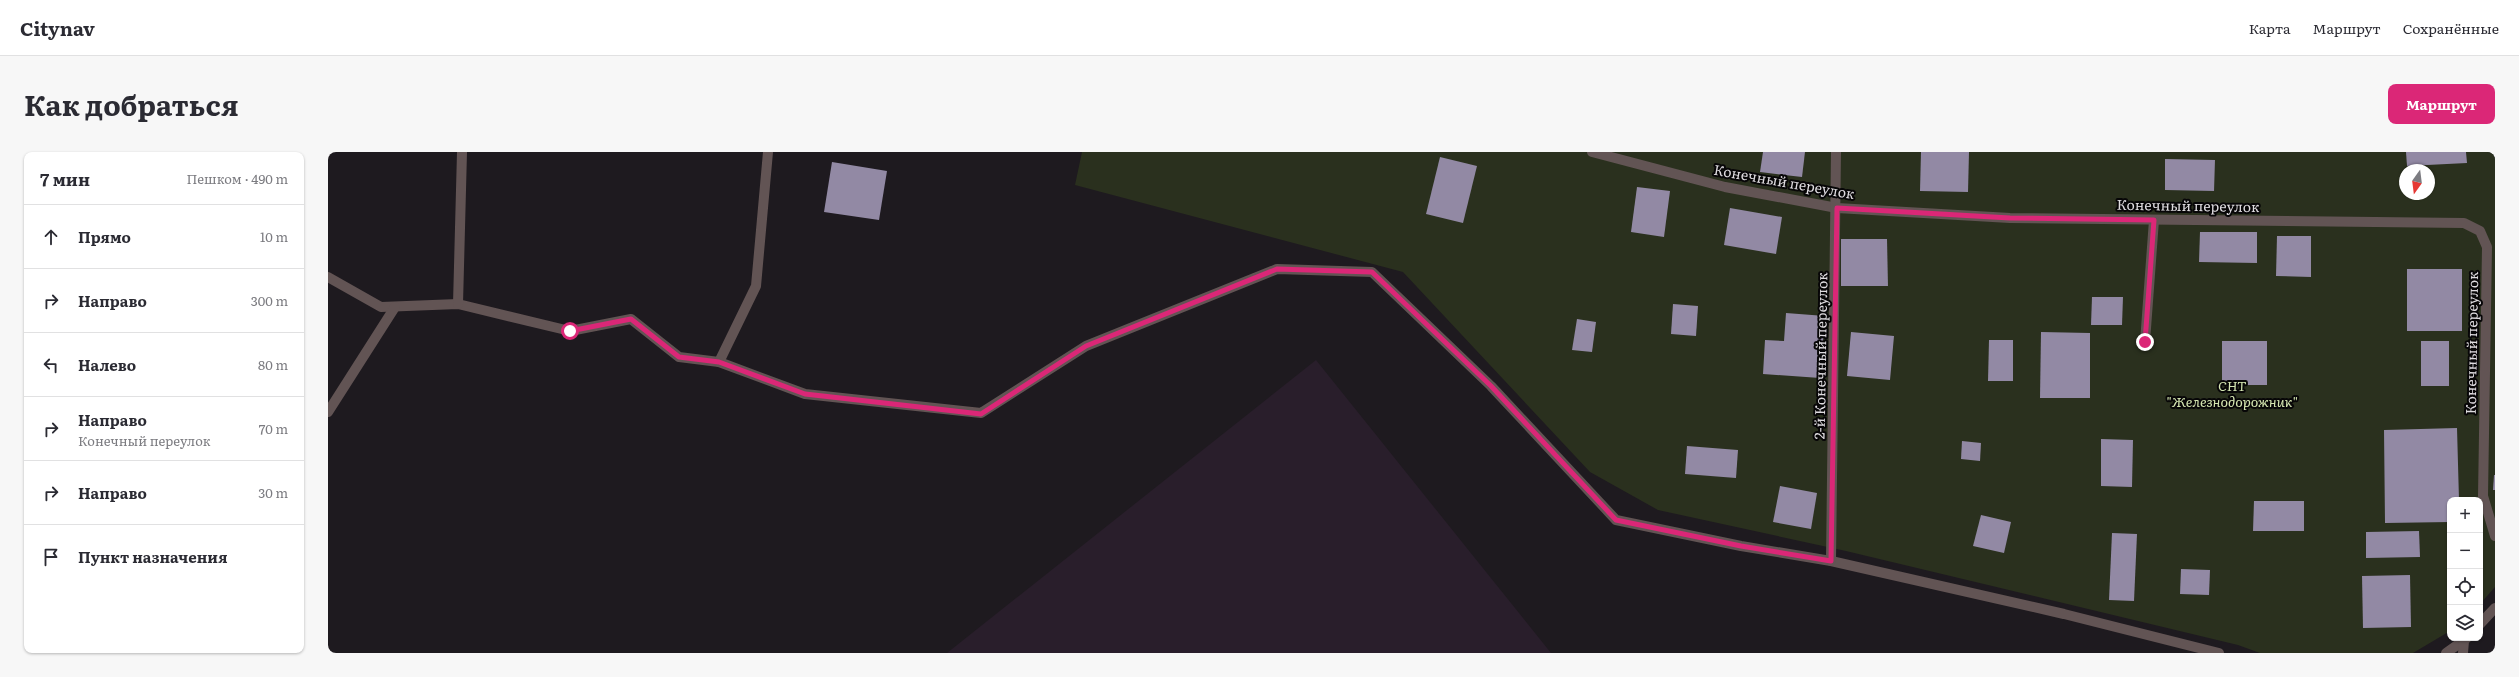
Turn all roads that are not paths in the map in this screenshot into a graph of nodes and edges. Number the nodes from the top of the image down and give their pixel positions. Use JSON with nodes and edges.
{"nodes":[{"id":1,"x":462,"y":152,"type":"edge"},
{"id":2,"x":768,"y":152,"type":"edge"},
{"id":3,"x":1592,"y":152,"type":"edge"},
{"id":4,"x":1836,"y":152,"type":"edge"},
{"id":5,"x":1837,"y":208,"type":"junction"},
{"id":6,"x":2154,"y":220,"type":"junction"},
{"id":7,"x":328,"y":277,"type":"edge"},
{"id":8,"x":458,"y":304,"type":"junction"},
{"id":9,"x":395,"y":307,"type":"junction"},
{"id":10,"x":2145,"y":342,"type":"dead end"},
{"id":11,"x":719,"y":362,"type":"junction"},
{"id":12,"x":328,"y":412,"type":"edge"},
{"id":13,"x":2495,"y":536,"type":"edge"},
{"id":14,"x":1831,"y":561,"type":"junction"},
{"id":15,"x":2495,"y":608,"type":"edge"},
{"id":16,"x":2483,"y":621,"type":"edge"},
{"id":17,"x":2463,"y":641,"type":"edge"},
{"id":18,"x":2466,"y":641,"type":"edge"},
{"id":19,"x":2219,"y":653,"type":"edge"},
{"id":20,"x":2446,"y":653,"type":"edge"},
{"id":21,"x":2464,"y":653,"type":"edge"}],
"edges":[{"from":1,"to":8,"type":"street"},
{"from":2,"to":11,"type":"street"},
{"from":3,"to":5,"type":"street","name":"Конечный переулок"},
{"from":4,"to":5,"type":"street","name":"2-й Конечный переулок"},
{"from":5,"to":6,"type":"street","name":"Конечный переулок"},
{"from":5,"to":14,"type":"street","name":"2-й Конечный переулок"},
{"from":6,"to":10,"type":"street"},
{"from":6,"to":13,"type":"street","name":"Конечный переулок"},
{"from":7,"to":9,"type":"street"},
{"from":8,"to":9,"type":"street"},
{"from":8,"to":11,"type":"street"},
{"from":9,"to":12,"type":"street"},
{"from":11,"to":14,"type":"street"},
{"from":14,"to":19,"type":"street"},
{"from":15,"to":16,"type":"street"},
{"from":17,"to":20,"type":"street"},
{"from":18,"to":21,"type":"street"}]}
